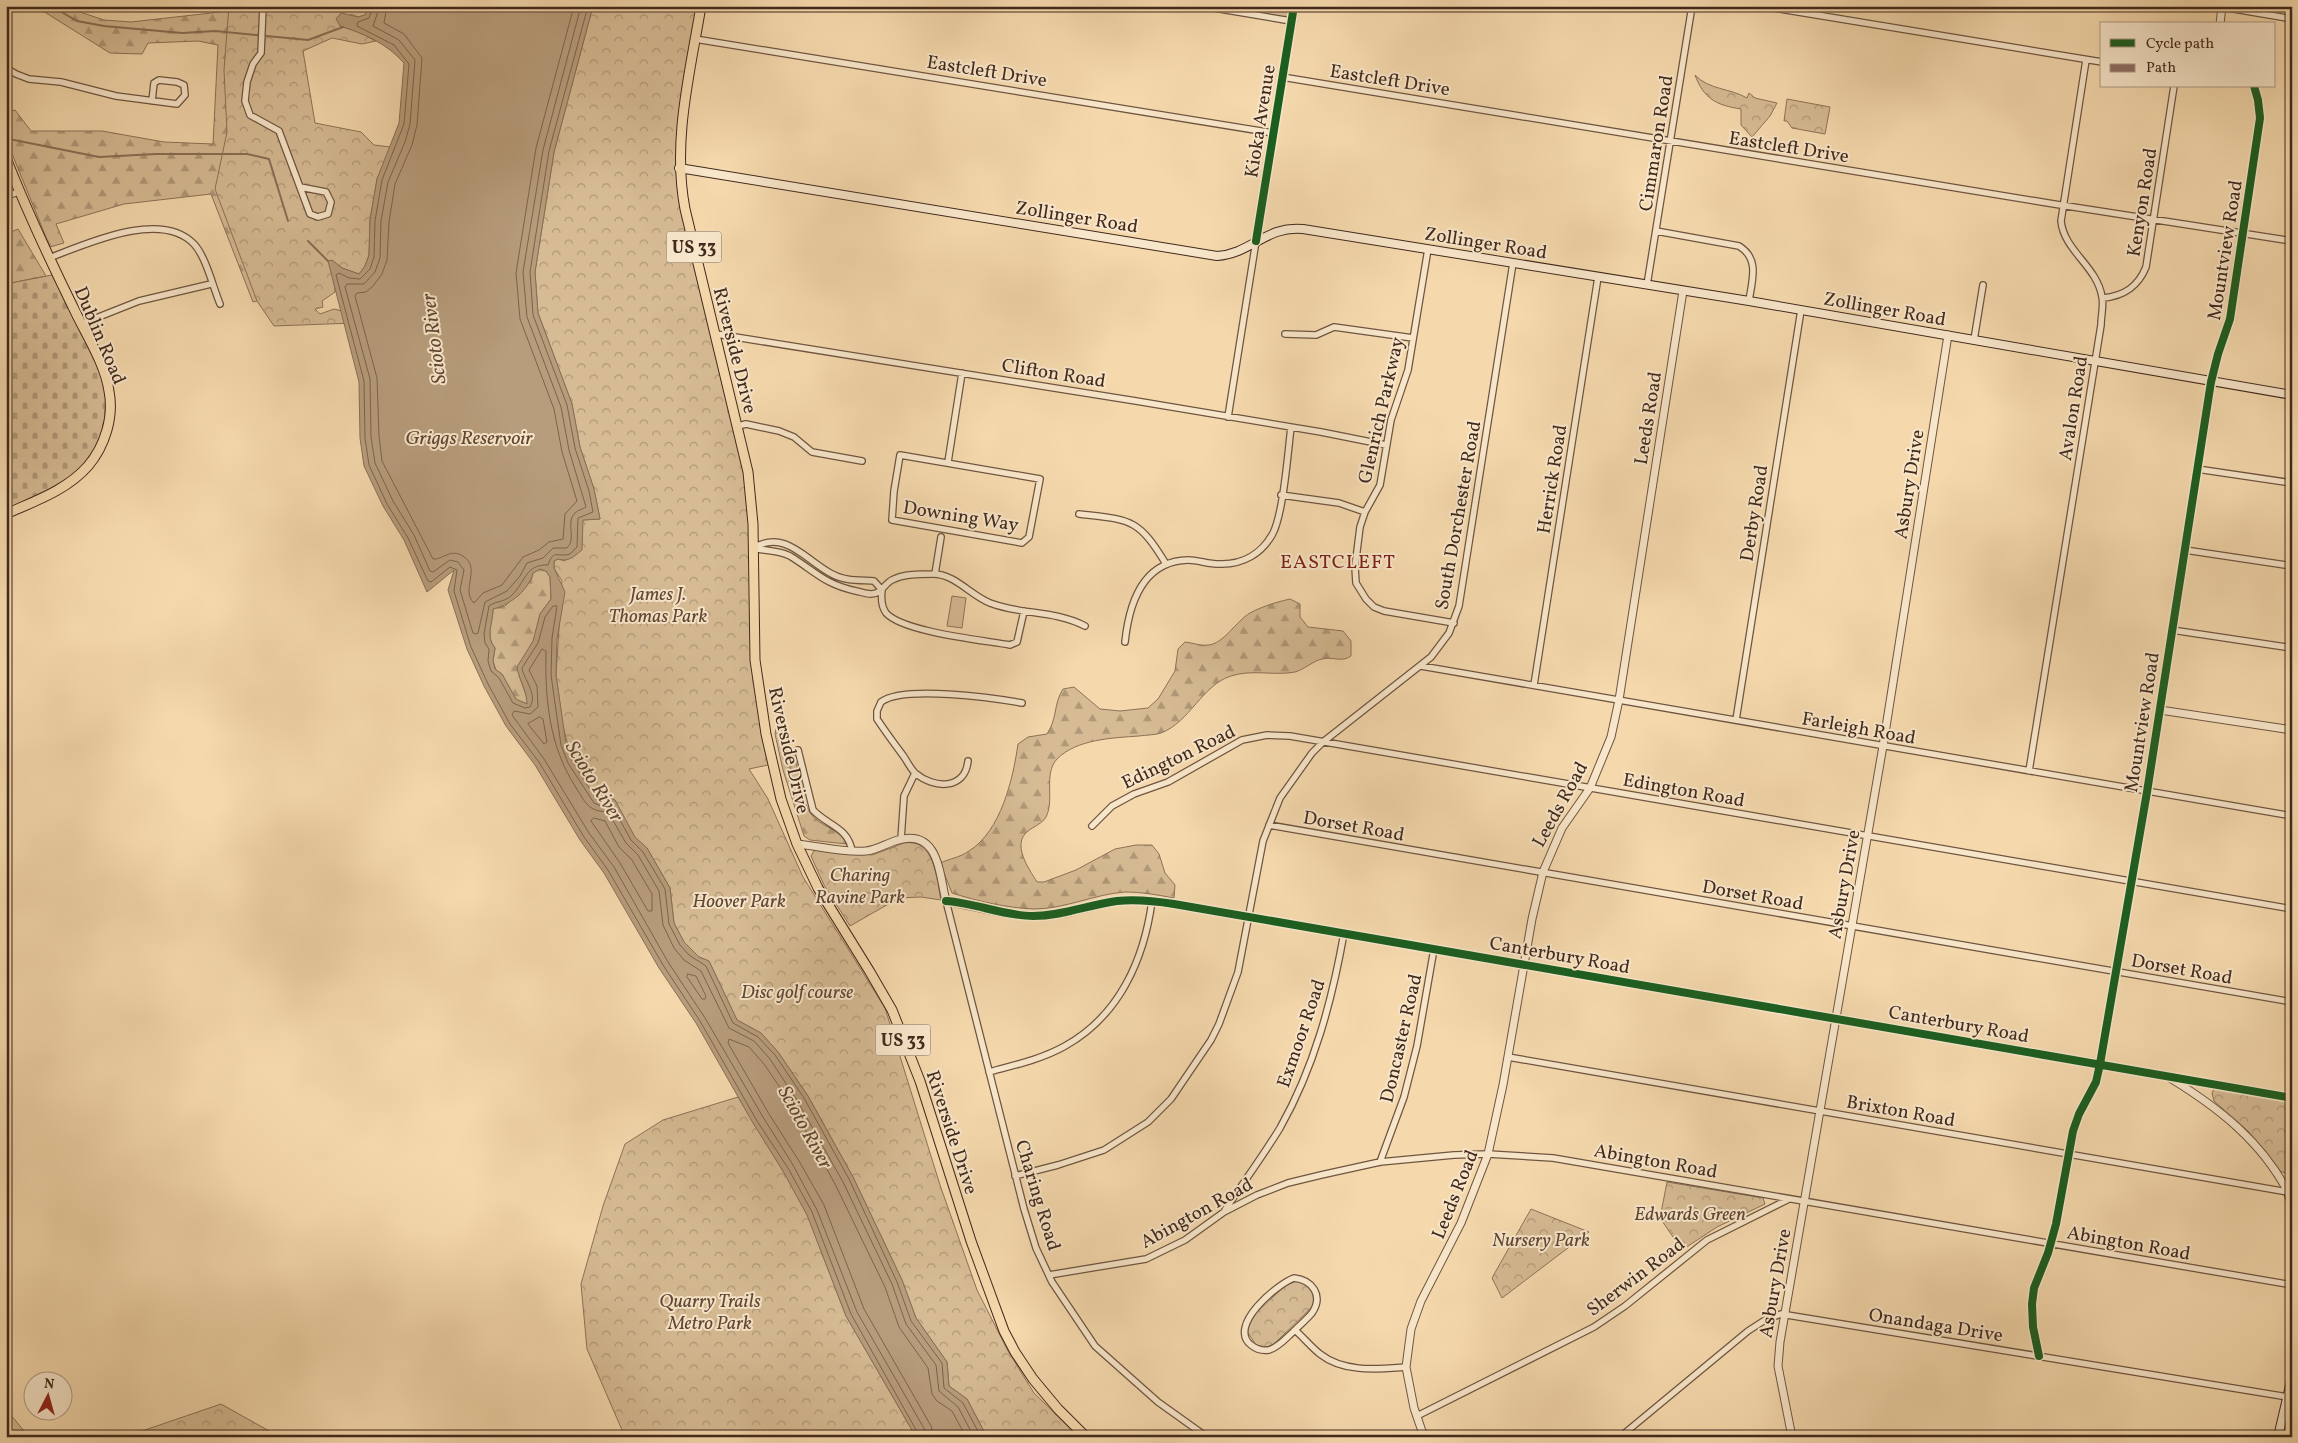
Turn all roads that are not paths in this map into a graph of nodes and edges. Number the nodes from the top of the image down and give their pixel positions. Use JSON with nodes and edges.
{"nodes":[{"id":1,"x":701,"y":6,"type":"edge"},
{"id":2,"x":1202,"y":6,"type":"edge"},
{"id":3,"x":1294,"y":6,"type":"edge"},
{"id":4,"x":1692,"y":6,"type":"edge"},
{"id":5,"x":1762,"y":6,"type":"edge"},
{"id":6,"x":2222,"y":7,"type":"edge"},
{"id":7,"x":263,"y":9,"type":"edge"},
{"id":8,"x":2292,"y":19,"type":"edge"},
{"id":9,"x":1292,"y":21,"type":"junction"},
{"id":10,"x":2220,"y":22,"type":"edge"},
{"id":11,"x":696,"y":39,"type":"junction"},
{"id":12,"x":2086,"y":60,"type":"junction"},
{"id":13,"x":2100,"y":62,"type":"edge"},
{"id":14,"x":6,"y":68,"type":"edge"},
{"id":15,"x":1282,"y":77,"type":"junction"},
{"id":16,"x":2174,"y":88,"type":"edge"},
{"id":17,"x":2255,"y":88,"type":"edge"},
{"id":18,"x":152,"y":100,"type":"junction"},
{"id":19,"x":1273,"y":133,"type":"junction"},
{"id":20,"x":1670,"y":141,"type":"junction"},
{"id":21,"x":6,"y":158,"type":"edge"},
{"id":22,"x":679,"y":168,"type":"junction"},
{"id":23,"x":300,"y":187,"type":"junction"},
{"id":24,"x":19,"y":192,"type":"junction"},
{"id":25,"x":6,"y":196,"type":"edge"},
{"id":26,"x":2063,"y":206,"type":"junction"},
{"id":27,"x":2153,"y":220,"type":"junction"},
{"id":28,"x":1656,"y":231,"type":"junction"},
{"id":29,"x":2244,"y":234,"type":"junction"},
{"id":30,"x":2292,"y":241,"type":"edge"},
{"id":31,"x":1256,"y":242,"type":"junction"},
{"id":32,"x":1428,"y":249,"type":"junction"},
{"id":33,"x":49,"y":258,"type":"junction"},
{"id":34,"x":1513,"y":263,"type":"junction"},
{"id":35,"x":1598,"y":277,"type":"junction"},
{"id":36,"x":211,"y":284,"type":"junction"},
{"id":37,"x":1647,"y":285,"type":"junction"},
{"id":38,"x":1983,"y":285,"type":"dead end"},
{"id":39,"x":1683,"y":290,"type":"junction"},
{"id":40,"x":2103,"y":298,"type":"junction"},
{"id":41,"x":1749,"y":301,"type":"junction"},
{"id":42,"x":220,"y":304,"type":"dead end"},
{"id":43,"x":1801,"y":310,"type":"junction"},
{"id":44,"x":81,"y":324,"type":"junction"},
{"id":45,"x":716,"y":334,"type":"junction"},
{"id":46,"x":1285,"y":334,"type":"dead end"},
{"id":47,"x":1948,"y":335,"type":"junction"},
{"id":48,"x":1413,"y":338,"type":"junction"},
{"id":49,"x":1974,"y":340,"type":"junction"},
{"id":50,"x":2094,"y":360,"type":"junction"},
{"id":51,"x":962,"y":373,"type":"junction"},
{"id":52,"x":2211,"y":382,"type":"junction"},
{"id":53,"x":2292,"y":395,"type":"edge"},
{"id":54,"x":1228,"y":417,"type":"junction"},
{"id":55,"x":738,"y":426,"type":"junction"},
{"id":56,"x":1291,"y":427,"type":"junction"},
{"id":57,"x":1386,"y":445,"type":"junction"},
{"id":58,"x":862,"y":461,"type":"dead end"},
{"id":59,"x":948,"y":462,"type":"junction"},
{"id":60,"x":2197,"y":469,"type":"junction"},
{"id":61,"x":2292,"y":483,"type":"edge"},
{"id":62,"x":1281,"y":495,"type":"junction"},
{"id":63,"x":1365,"y":512,"type":"junction"},
{"id":64,"x":6,"y":514,"type":"edge"},
{"id":65,"x":1079,"y":514,"type":"dead end"},
{"id":66,"x":941,"y":537,"type":"dead end"},
{"id":67,"x":753,"y":548,"type":"junction"},
{"id":68,"x":2185,"y":550,"type":"junction"},
{"id":69,"x":1166,"y":564,"type":"junction"},
{"id":70,"x":2292,"y":566,"type":"edge"},
{"id":71,"x":935,"y":574,"type":"junction"},
{"id":72,"x":882,"y":590,"type":"junction"},
{"id":73,"x":1024,"y":612,"type":"junction"},
{"id":74,"x":1454,"y":623,"type":"junction"},
{"id":75,"x":1085,"y":626,"type":"dead end"},
{"id":76,"x":2172,"y":630,"type":"junction"},
{"id":77,"x":1125,"y":642,"type":"dead end"},
{"id":78,"x":2292,"y":648,"type":"edge"},
{"id":79,"x":1421,"y":666,"type":"junction"},
{"id":80,"x":1534,"y":685,"type":"junction"},
{"id":81,"x":1619,"y":700,"type":"junction"},
{"id":82,"x":1022,"y":703,"type":"dead end"},
{"id":83,"x":2160,"y":710,"type":"junction"},
{"id":84,"x":1736,"y":720,"type":"junction"},
{"id":85,"x":2292,"y":730,"type":"edge"},
{"id":86,"x":1323,"y":742,"type":"junction"},
{"id":87,"x":1883,"y":746,"type":"junction"},
{"id":88,"x":798,"y":750,"type":"dead end"},
{"id":89,"x":968,"y":761,"type":"dead end"},
{"id":90,"x":2029,"y":771,"type":"junction"},
{"id":91,"x":915,"y":773,"type":"junction"},
{"id":92,"x":1590,"y":788,"type":"junction"},
{"id":93,"x":2147,"y":792,"type":"junction"},
{"id":94,"x":2292,"y":816,"type":"edge"},
{"id":95,"x":1269,"y":825,"type":"junction"},
{"id":96,"x":1092,"y":826,"type":"dead end"},
{"id":97,"x":1868,"y":836,"type":"junction"},
{"id":98,"x":901,"y":839,"type":"junction"},
{"id":99,"x":797,"y":844,"type":"junction"},
{"id":100,"x":852,"y":851,"type":"junction"},
{"id":101,"x":1542,"y":872,"type":"junction"},
{"id":102,"x":2131,"y":882,"type":"junction"},
{"id":103,"x":946,"y":901,"type":"junction"},
{"id":104,"x":1152,"y":901,"type":"junction"},
{"id":105,"x":2292,"y":909,"type":"edge"},
{"id":106,"x":1249,"y":916,"type":"junction"},
{"id":107,"x":1852,"y":926,"type":"junction"},
{"id":108,"x":1344,"y":933,"type":"junction"},
{"id":109,"x":1434,"y":949,"type":"junction"},
{"id":110,"x":1525,"y":964,"type":"junction"},
{"id":111,"x":2116,"y":972,"type":"junction"},
{"id":112,"x":2292,"y":1002,"type":"edge"},
{"id":113,"x":1836,"y":1019,"type":"junction"},
{"id":114,"x":1508,"y":1057,"type":"junction"},
{"id":115,"x":2100,"y":1064,"type":"junction"},
{"id":116,"x":989,"y":1072,"type":"junction"},
{"id":117,"x":2167,"y":1076,"type":"junction"},
{"id":118,"x":2292,"y":1098,"type":"edge"},
{"id":119,"x":1820,"y":1111,"type":"junction"},
{"id":120,"x":1488,"y":1154,"type":"junction"},
{"id":121,"x":2069,"y":1154,"type":"junction"},
{"id":122,"x":1380,"y":1162,"type":"junction"},
{"id":123,"x":1015,"y":1176,"type":"junction"},
{"id":124,"x":2292,"y":1180,"type":"edge"},
{"id":125,"x":2288,"y":1192,"type":"junction"},
{"id":126,"x":1789,"y":1198,"type":"junction"},
{"id":127,"x":1805,"y":1201,"type":"junction"},
{"id":128,"x":2292,"y":1204,"type":"edge"},
{"id":129,"x":1224,"y":1212,"type":"junction"},
{"id":130,"x":2051,"y":1244,"type":"junction"},
{"id":131,"x":1049,"y":1275,"type":"junction"},
{"id":132,"x":2292,"y":1281,"type":"edge"},
{"id":133,"x":2274,"y":1282,"type":"junction"},
{"id":134,"x":2292,"y":1285,"type":"edge"},
{"id":135,"x":1785,"y":1314,"type":"junction"},
{"id":136,"x":1295,"y":1330,"type":"junction"},
{"id":137,"x":2038,"y":1356,"type":"junction"},
{"id":138,"x":1406,"y":1367,"type":"junction"},
{"id":139,"x":2292,"y":1377,"type":"edge"},
{"id":140,"x":2288,"y":1397,"type":"junction"},
{"id":141,"x":1417,"y":1416,"type":"junction"},
{"id":142,"x":1086,"y":1437,"type":"edge"},
{"id":143,"x":1207,"y":1437,"type":"edge"},
{"id":144,"x":1424,"y":1437,"type":"edge"},
{"id":145,"x":1620,"y":1437,"type":"edge"},
{"id":146,"x":1792,"y":1437,"type":"edge"},
{"id":147,"x":2278,"y":1437,"type":"edge"}],
"edges":[{"from":1,"to":11,"type":"main road","name":"Riverside Drive","number":"US 33"},
{"from":2,"to":9,"type":"street"},
{"from":3,"to":9,"type":"street","name":"Kioka Avenue"},
{"from":4,"to":20,"type":"street","name":"Cimmaron Road"},
{"from":5,"to":12,"type":"street"},
{"from":6,"to":8,"type":"street"},
{"from":6,"to":10,"type":"street"},
{"from":7,"to":23,"type":"street"},
{"from":9,"to":15,"type":"street","name":"Kioka Avenue"},
{"from":11,"to":19,"type":"street","name":"Eastcleft Drive"},
{"from":11,"to":22,"type":"main road","name":"Riverside Drive","number":"US 33"},
{"from":12,"to":13,"type":"street"},
{"from":12,"to":26,"type":"street"},
{"from":14,"to":18,"type":"street"},
{"from":15,"to":19,"type":"street","name":"Kioka Avenue"},
{"from":15,"to":20,"type":"street","name":"Eastcleft Drive"},
{"from":16,"to":27,"type":"street","name":"Kenyon Road"},
{"from":17,"to":29,"type":"street","name":"Mountview Road"},
{"from":18,"to":18,"type":"street"},
{"from":19,"to":31,"type":"street","name":"Kioka Avenue"},
{"from":20,"to":26,"type":"street","name":"Eastcleft Drive"},
{"from":20,"to":28,"type":"street","name":"Cimmaron Road"},
{"from":21,"to":24,"type":"main road","name":"Dublin Road"},
{"from":22,"to":31,"type":"main road","name":"Zollinger Road"},
{"from":22,"to":45,"type":"main road","name":"Riverside Drive","number":"US 33"},
{"from":23,"to":23,"type":"street"},
{"from":24,"to":25,"type":"street"},
{"from":24,"to":33,"type":"main road","name":"Dublin Road"},
{"from":26,"to":27,"type":"street","name":"Eastcleft Drive"},
{"from":26,"to":40,"type":"street"},
{"from":27,"to":29,"type":"street","name":"Eastcleft Drive"},
{"from":27,"to":40,"type":"street","name":"Kenyon Road"},
{"from":28,"to":37,"type":"street","name":"Cimmaron Road"},
{"from":28,"to":41,"type":"street"},
{"from":29,"to":30,"type":"street","name":"Eastcleft Drive"},
{"from":29,"to":52,"type":"street","name":"Mountview Road"},
{"from":31,"to":32,"type":"main road","name":"Zollinger Road"},
{"from":31,"to":54,"type":"street","name":"Kioka Avenue"},
{"from":32,"to":34,"type":"main road","name":"Zollinger Road"},
{"from":32,"to":48,"type":"street","name":"Glenrich Parkway"},
{"from":33,"to":36,"type":"street"},
{"from":33,"to":44,"type":"main road","name":"Dublin Road"},
{"from":34,"to":35,"type":"main road","name":"Zollinger Road"},
{"from":34,"to":74,"type":"street","name":"South Dorchester Road"},
{"from":35,"to":37,"type":"main road","name":"Zollinger Road"},
{"from":35,"to":80,"type":"street","name":"Herrick Road"},
{"from":36,"to":42,"type":"street"},
{"from":36,"to":44,"type":"street"},
{"from":37,"to":39,"type":"main road","name":"Zollinger Road"},
{"from":38,"to":49,"type":"street"},
{"from":39,"to":41,"type":"main road","name":"Zollinger Road"},
{"from":39,"to":81,"type":"street","name":"Leeds Road"},
{"from":40,"to":50,"type":"street","name":"Avalon Road"},
{"from":41,"to":43,"type":"main road","name":"Zollinger Road"},
{"from":43,"to":47,"type":"main road","name":"Zollinger Road"},
{"from":43,"to":84,"type":"street","name":"Derby Road"},
{"from":44,"to":64,"type":"main road","name":"Dublin Road"},
{"from":45,"to":51,"type":"street","name":"Clifton Road"},
{"from":45,"to":55,"type":"main road","name":"Riverside Drive","number":"US 33"},
{"from":46,"to":48,"type":"street"},
{"from":47,"to":49,"type":"main road","name":"Zollinger Road"},
{"from":47,"to":87,"type":"street","name":"Asbury Drive"},
{"from":48,"to":57,"type":"street","name":"Glenrich Parkway"},
{"from":49,"to":50,"type":"main road","name":"Zollinger Road"},
{"from":50,"to":52,"type":"main road","name":"Zollinger Road"},
{"from":50,"to":90,"type":"street","name":"Avalon Road"},
{"from":51,"to":54,"type":"street","name":"Clifton Road"},
{"from":51,"to":59,"type":"street"},
{"from":52,"to":53,"type":"main road","name":"Zollinger Road"},
{"from":52,"to":60,"type":"street","name":"Mountview Road"},
{"from":54,"to":56,"type":"street","name":"Clifton Road"},
{"from":55,"to":58,"type":"street"},
{"from":55,"to":67,"type":"main road","name":"Riverside Drive","number":"US 33"},
{"from":56,"to":57,"type":"street","name":"Clifton Road"},
{"from":56,"to":62,"type":"street"},
{"from":57,"to":63,"type":"street","name":"Glenrich Parkway"},
{"from":59,"to":59,"type":"street","name":"Downing Way"},
{"from":60,"to":61,"type":"street"},
{"from":60,"to":68,"type":"street","name":"Mountview Road"},
{"from":62,"to":63,"type":"street"},
{"from":62,"to":69,"type":"street"},
{"from":63,"to":74,"type":"street","name":"Glenrich Parkway"},
{"from":65,"to":69,"type":"street"},
{"from":66,"to":71,"type":"street"},
{"from":67,"to":72,"type":"street"},
{"from":67,"to":72,"type":"street"},
{"from":67,"to":99,"type":"main road","name":"Riverside Drive","number":"US 33"},
{"from":68,"to":70,"type":"street"},
{"from":68,"to":76,"type":"street","name":"Mountview Road"},
{"from":69,"to":77,"type":"street"},
{"from":71,"to":72,"type":"street"},
{"from":71,"to":73,"type":"street"},
{"from":72,"to":73,"type":"street"},
{"from":73,"to":75,"type":"street"},
{"from":74,"to":79,"type":"street","name":"South Dorchester Road"},
{"from":76,"to":78,"type":"street"},
{"from":76,"to":83,"type":"street","name":"Mountview Road"},
{"from":79,"to":80,"type":"street","name":"Farleigh Road"},
{"from":79,"to":86,"type":"street","name":"South Dorchester Road"},
{"from":80,"to":81,"type":"street","name":"Farleigh Road"},
{"from":81,"to":84,"type":"street","name":"Farleigh Road"},
{"from":81,"to":92,"type":"street","name":"Leeds Road"},
{"from":82,"to":91,"type":"street"},
{"from":83,"to":85,"type":"street"},
{"from":83,"to":93,"type":"street","name":"Mountview Road"},
{"from":84,"to":87,"type":"street","name":"Farleigh Road"},
{"from":86,"to":92,"type":"street","name":"Edington Road"},
{"from":86,"to":95,"type":"street","name":"South Dorchester Road"},
{"from":86,"to":96,"type":"street","name":"Edington Road"},
{"from":87,"to":90,"type":"street","name":"Farleigh Road"},
{"from":87,"to":97,"type":"street","name":"Asbury Drive"},
{"from":88,"to":100,"type":"street"},
{"from":89,"to":91,"type":"street"},
{"from":90,"to":93,"type":"street","name":"Farleigh Road"},
{"from":91,"to":98,"type":"street"},
{"from":92,"to":97,"type":"street","name":"Edington Road"},
{"from":92,"to":101,"type":"street","name":"Leeds Road"},
{"from":93,"to":94,"type":"street","name":"Farleigh Road"},
{"from":93,"to":102,"type":"street","name":"Mountview Road"},
{"from":95,"to":101,"type":"street","name":"Dorset Road"},
{"from":95,"to":106,"type":"street","name":"South Dorchester Road"},
{"from":97,"to":102,"type":"street","name":"Edington Road"},
{"from":97,"to":107,"type":"street","name":"Asbury Drive"},
{"from":98,"to":100,"type":"street"},
{"from":98,"to":103,"type":"street"},
{"from":99,"to":100,"type":"street"},
{"from":99,"to":142,"type":"main road","name":"Riverside Drive","number":"US 33"},
{"from":101,"to":107,"type":"street","name":"Dorset Road"},
{"from":101,"to":110,"type":"street","name":"Leeds Road"},
{"from":102,"to":105,"type":"street","name":"Edington Road"},
{"from":102,"to":111,"type":"street","name":"Mountview Road"},
{"from":103,"to":104,"type":"street","name":"Canterbury Road"},
{"from":103,"to":116,"type":"street","name":"Charing Road"},
{"from":104,"to":106,"type":"street","name":"Canterbury Road"},
{"from":104,"to":116,"type":"street"},
{"from":106,"to":108,"type":"street","name":"Canterbury Road"},
{"from":106,"to":123,"type":"street","name":"South Dorchester Road"},
{"from":107,"to":111,"type":"street","name":"Dorset Road"},
{"from":107,"to":113,"type":"street","name":"Asbury Drive"},
{"from":108,"to":109,"type":"street","name":"Canterbury Road"},
{"from":108,"to":129,"type":"street","name":"Exmoor Road"},
{"from":109,"to":110,"type":"street","name":"Canterbury Road"},
{"from":109,"to":122,"type":"street","name":"Doncaster Road"},
{"from":110,"to":113,"type":"street","name":"Canterbury Road"},
{"from":110,"to":114,"type":"street","name":"Leeds Road"},
{"from":111,"to":112,"type":"street","name":"Dorset Road"},
{"from":111,"to":115,"type":"street","name":"Mountview Road"},
{"from":113,"to":115,"type":"street","name":"Canterbury Road"},
{"from":113,"to":119,"type":"street","name":"Asbury Drive"},
{"from":114,"to":119,"type":"street","name":"Brixton Road"},
{"from":114,"to":120,"type":"street","name":"Leeds Road"},
{"from":115,"to":117,"type":"street","name":"Canterbury Road"},
{"from":115,"to":121,"type":"street","name":"Mountview Road"},
{"from":116,"to":123,"type":"street","name":"Charing Road"},
{"from":117,"to":118,"type":"street"},
{"from":117,"to":125,"type":"street","name":"Canterbury Road"},
{"from":119,"to":121,"type":"street","name":"Brixton Road"},
{"from":119,"to":127,"type":"street","name":"Asbury Drive"},
{"from":120,"to":122,"type":"street","name":"Abington Road"},
{"from":120,"to":126,"type":"street","name":"Abington Road"},
{"from":120,"to":138,"type":"street","name":"Leeds Road"},
{"from":121,"to":125,"type":"street","name":"Brixton Road"},
{"from":121,"to":130,"type":"street","name":"Mountview Road"},
{"from":122,"to":129,"type":"street","name":"Abington Road"},
{"from":123,"to":131,"type":"street","name":"Charing Road"},
{"from":124,"to":125,"type":"main road"},
{"from":125,"to":128,"type":"main road"},
{"from":126,"to":127,"type":"street","name":"Abington Road"},
{"from":126,"to":141,"type":"street","name":"Sherwin Road"},
{"from":127,"to":130,"type":"street","name":"Abington Road"},
{"from":127,"to":135,"type":"street","name":"Asbury Drive"},
{"from":129,"to":131,"type":"street","name":"Abington Road"},
{"from":130,"to":133,"type":"street","name":"Abington Road"},
{"from":130,"to":137,"type":"street","name":"Mountview Road"},
{"from":131,"to":143,"type":"street","name":"Charing Road"},
{"from":132,"to":133,"type":"street","name":"Abington Road"},
{"from":133,"to":134,"type":"street","name":"Abington Road"},
{"from":135,"to":137,"type":"street","name":"Onandaga Drive"},
{"from":135,"to":145,"type":"street","name":"Onandaga Drive"},
{"from":135,"to":146,"type":"street","name":"Asbury Drive"},
{"from":136,"to":136,"type":"street"},
{"from":136,"to":138,"type":"street"},
{"from":137,"to":140,"type":"street","name":"Onandaga Drive"},
{"from":138,"to":141,"type":"street","name":"Leeds Road"},
{"from":139,"to":140,"type":"main road"},
{"from":140,"to":147,"type":"main road"},
{"from":141,"to":144,"type":"street","name":"Leeds Road"}]}
